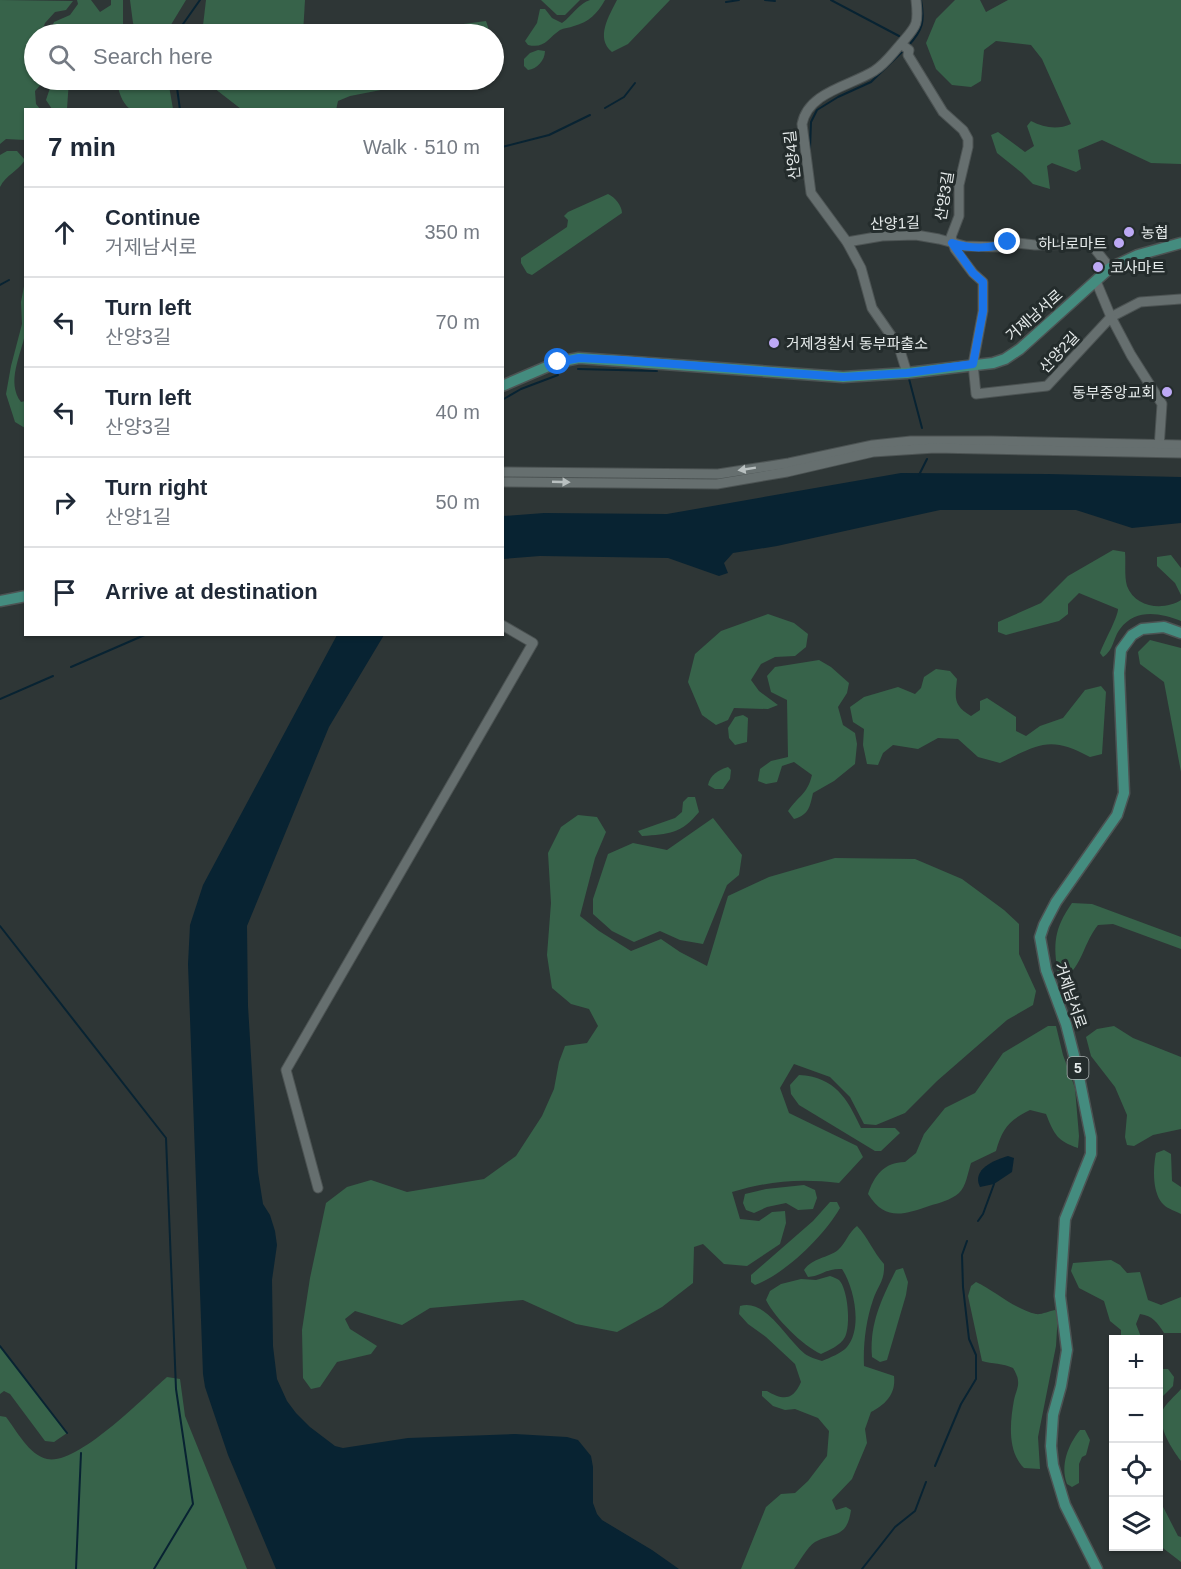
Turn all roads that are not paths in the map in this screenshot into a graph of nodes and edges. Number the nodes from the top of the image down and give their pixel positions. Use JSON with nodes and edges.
{"nodes":[{"id":1,"x":916,"y":0,"type":"edge"},
{"id":2,"x":905,"y":47,"type":"junction"},
{"id":3,"x":847,"y":242,"type":"junction"},
{"id":4,"x":952,"y":243,"type":"junction"},
{"id":5,"x":1181,"y":243,"type":"edge"},
{"id":6,"x":1110,"y":268,"type":"junction"},
{"id":7,"x":1096,"y":281,"type":"junction"},
{"id":8,"x":1181,"y":298,"type":"edge"},
{"id":9,"x":1111,"y":317,"type":"junction"},
{"id":10,"x":973,"y":364,"type":"junction"},
{"id":11,"x":907,"y":373,"type":"junction"},
{"id":12,"x":504,"y":385,"type":"edge"},
{"id":13,"x":1181,"y":445,"type":"edge"},
{"id":14,"x":1159,"y":449,"type":"junction"},
{"id":15,"x":1181,"y":453,"type":"edge"},
{"id":16,"x":504,"y":472,"type":"edge"},
{"id":17,"x":504,"y":482,"type":"edge"},
{"id":18,"x":24,"y":596,"type":"edge"},
{"id":19,"x":0,"y":601,"type":"edge"},
{"id":20,"x":504,"y":626,"type":"edge"},
{"id":21,"x":1181,"y":633,"type":"edge"},
{"id":22,"x":318,"y":1188,"type":"dead end"},
{"id":23,"x":1097,"y":1569,"type":"edge"}],
"edges":[{"from":1,"to":2,"type":"street","name":"산양4길"},
{"from":2,"to":3,"type":"street","name":"산양4길"},
{"from":2,"to":4,"type":"street","name":"산양3길"},
{"from":3,"to":4,"type":"street","name":"산양1길"},
{"from":3,"to":11,"type":"street","name":"산양4길"},
{"from":4,"to":6,"type":"street","name":"산양1길"},
{"from":4,"to":10,"type":"street","name":"산양3길"},
{"from":5,"to":6,"type":"main road","name":"거제남서로"},
{"from":6,"to":7,"type":"main road","name":"거제남서로"},
{"from":7,"to":9,"type":"street"},
{"from":7,"to":10,"type":"main road","name":"거제남서로"},
{"from":8,"to":9,"type":"street","name":"산양2길"},
{"from":9,"to":10,"type":"street","name":"산양2길"},
{"from":9,"to":14,"type":"street"},
{"from":10,"to":11,"type":"main road","name":"거제남서로"},
{"from":11,"to":12,"type":"main road","name":"거제남서로"},
{"from":13,"to":14,"type":"street"},
{"from":14,"to":15,"type":"street"},
{"from":14,"to":16,"type":"street","one_way":true},
{"from":17,"to":14,"type":"street","one_way":true},
{"from":18,"to":19,"type":"main road"},
{"from":20,"to":22,"type":"street"},
{"from":21,"to":23,"type":"main road","name":"거제남서로","number":"5"}]}
